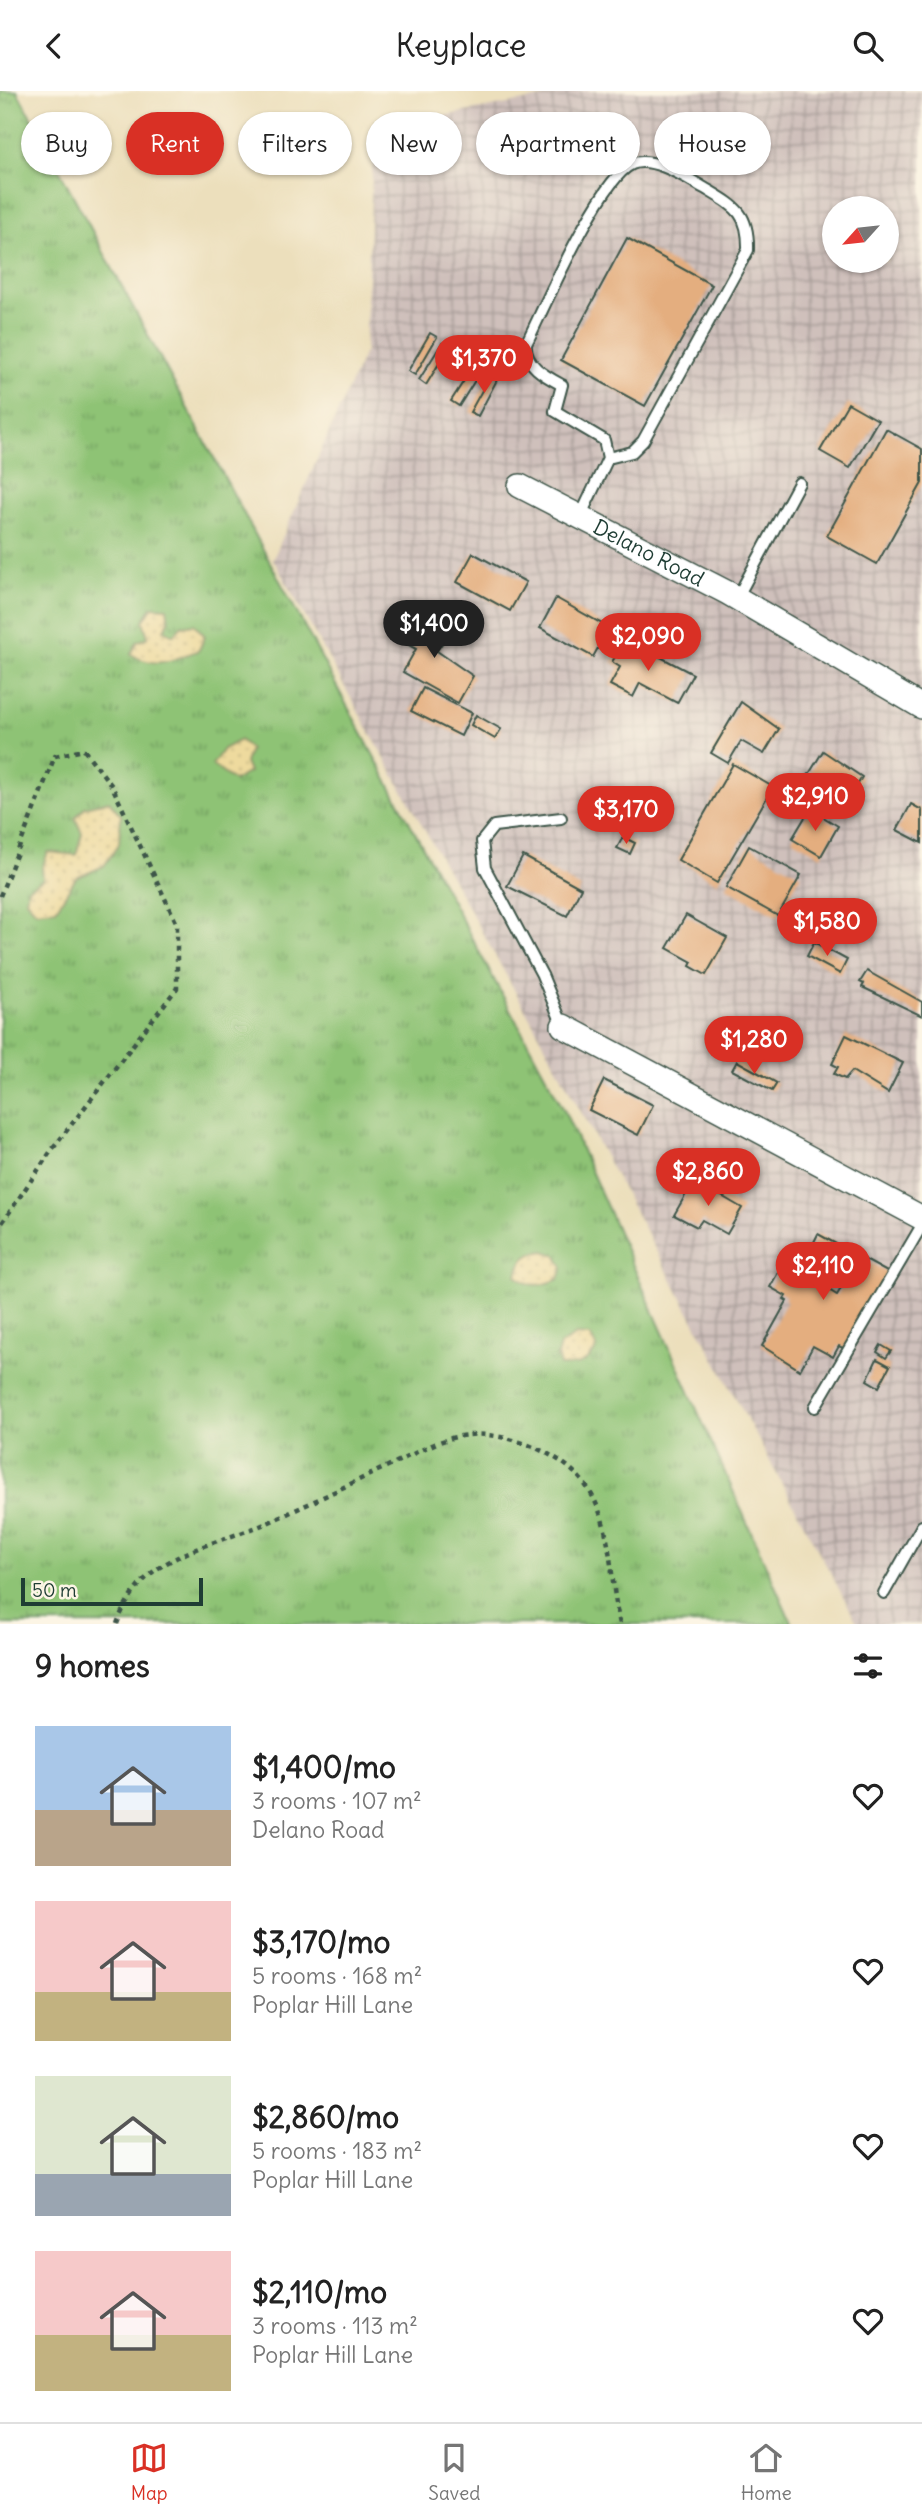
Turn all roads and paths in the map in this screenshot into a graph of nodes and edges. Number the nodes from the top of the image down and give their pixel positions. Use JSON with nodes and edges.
{"nodes":[{"id":1,"x":608,"y":458,"type":"junction"},
{"id":2,"x":799,"y":483,"type":"dead end"},
{"id":3,"x":520,"y":486,"type":"dead end"},
{"id":4,"x":580,"y":517,"type":"junction"},
{"id":5,"x":737,"y":598,"type":"junction"},
{"id":6,"x":922,"y":707,"type":"edge"},
{"id":7,"x":561,"y":818,"type":"dead end"},
{"id":8,"x":0,"y":895,"type":"edge"},
{"id":9,"x":563,"y":1026,"type":"joint"},
{"id":10,"x":922,"y":1218,"type":"edge"},
{"id":11,"x":922,"y":1225,"type":"edge"},
{"id":12,"x":0,"y":1226,"type":"edge"},
{"id":13,"x":815,"y":1407,"type":"dead end"},
{"id":14,"x":922,"y":1526,"type":"edge"},
{"id":15,"x":884,"y":1593,"type":"dead end"},
{"id":16,"x":117,"y":1624,"type":"edge"},
{"id":17,"x":620,"y":1624,"type":"edge"}],
"edges":[{"from":1,"to":1,"type":"lane"},
{"from":1,"to":4,"type":"lane"},
{"from":2,"to":5,"type":"lane"},
{"from":3,"to":4,"type":"street","name":"Delano Road"},
{"from":4,"to":5,"type":"street","name":"Delano Road"},
{"from":5,"to":6,"type":"street","name":"Delano Road"},
{"from":7,"to":9,"type":"lane"},
{"from":8,"to":12,"type":"path"},
{"from":9,"to":10,"type":"street"},
{"from":11,"to":13,"type":"lane"},
{"from":14,"to":15,"type":"lane"},
{"from":16,"to":17,"type":"path"}]}
